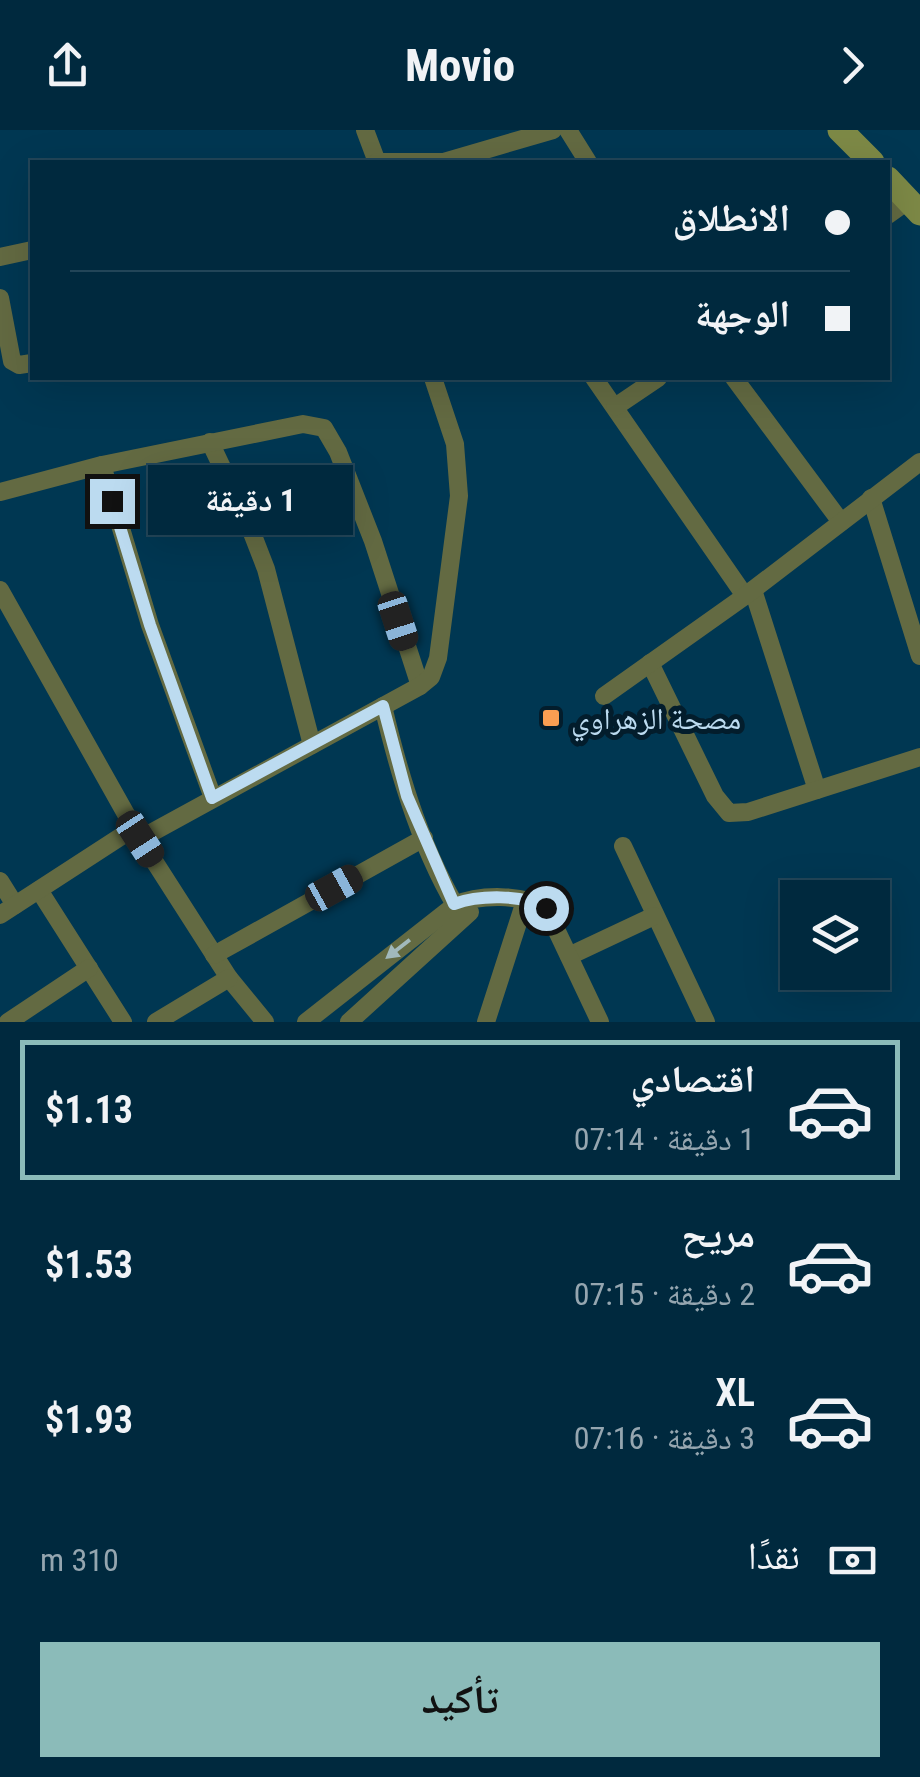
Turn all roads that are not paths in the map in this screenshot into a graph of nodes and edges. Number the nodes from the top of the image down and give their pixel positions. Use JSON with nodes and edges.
{"nodes":[{"id":1,"x":366,"y":130,"type":"edge"},
{"id":2,"x":553,"y":130,"type":"edge"},
{"id":3,"x":568,"y":130,"type":"edge"},
{"id":4,"x":840,"y":130,"type":"edge"},
{"id":5,"x":376,"y":160,"type":"edge"},
{"id":6,"x":451,"y":160,"type":"edge"},
{"id":7,"x":587,"y":160,"type":"edge"},
{"id":8,"x":870,"y":160,"type":"edge"},
{"id":9,"x":890,"y":181,"type":"edge"},
{"id":10,"x":906,"y":209,"type":"edge"},
{"id":11,"x":30,"y":250,"type":"edge"},
{"id":12,"x":0,"y":257,"type":"edge"},
{"id":13,"x":0,"y":298,"type":"edge"},
{"id":14,"x":30,"y":363,"type":"edge"},
{"id":15,"x":433,"y":380,"type":"edge"},
{"id":16,"x":595,"y":380,"type":"edge"},
{"id":17,"x":655,"y":380,"type":"edge"},
{"id":18,"x":735,"y":380,"type":"edge"},
{"id":19,"x":615,"y":407,"type":"junction"},
{"id":20,"x":210,"y":442,"type":"junction"},
{"id":21,"x":920,"y":462,"type":"edge"},
{"id":22,"x":102,"y":464,"type":"junction"},
{"id":23,"x":0,"y":492,"type":"edge"},
{"id":24,"x":870,"y":498,"type":"junction"},
{"id":25,"x":841,"y":522,"type":"junction"},
{"id":26,"x":0,"y":590,"type":"edge"},
{"id":27,"x":749,"y":593,"type":"junction"},
{"id":28,"x":920,"y":656,"type":"edge"},
{"id":29,"x":650,"y":663,"type":"junction"},
{"id":30,"x":420,"y":686,"type":"junction"},
{"id":31,"x":604,"y":696,"type":"dead end"},
{"id":32,"x":383,"y":706,"type":"junction"},
{"id":33,"x":312,"y":746,"type":"junction"},
{"id":34,"x":920,"y":757,"type":"edge"},
{"id":35,"x":816,"y":790,"type":"junction"},
{"id":36,"x":212,"y":798,"type":"junction"},
{"id":37,"x":137,"y":834,"type":"junction"},
{"id":38,"x":424,"y":838,"type":"junction"},
{"id":39,"x":623,"y":846,"type":"dead end"},
{"id":40,"x":0,"y":881,"type":"edge"},
{"id":41,"x":39,"y":890,"type":"junction"},
{"id":42,"x":525,"y":901,"type":"junction"},
{"id":43,"x":7,"y":910,"type":"edge"},
{"id":44,"x":459,"y":911,"type":"junction"},
{"id":45,"x":654,"y":916,"type":"junction"},
{"id":46,"x":214,"y":955,"type":"junction"},
{"id":47,"x":569,"y":956,"type":"junction"},
{"id":48,"x":90,"y":968,"type":"junction"},
{"id":49,"x":233,"y":984,"type":"junction"},
{"id":50,"x":492,"y":1003,"type":"junction"},
{"id":51,"x":8,"y":1022,"type":"edge"},
{"id":52,"x":123,"y":1022,"type":"edge"},
{"id":53,"x":156,"y":1022,"type":"edge"},
{"id":54,"x":246,"y":1022,"type":"edge"},
{"id":55,"x":264,"y":1022,"type":"edge"},
{"id":56,"x":306,"y":1022,"type":"edge"},
{"id":57,"x":348,"y":1022,"type":"edge"},
{"id":58,"x":486,"y":1022,"type":"edge"},
{"id":59,"x":500,"y":1022,"type":"edge"},
{"id":60,"x":600,"y":1022,"type":"edge"},
{"id":61,"x":706,"y":1022,"type":"edge"}],
"edges":[{"from":1,"to":5,"type":"street"},
{"from":2,"to":6,"type":"street"},
{"from":3,"to":7,"type":"street"},
{"from":4,"to":8,"type":"main road"},
{"from":9,"to":10,"type":"main road"},
{"from":11,"to":12,"type":"street"},
{"from":13,"to":14,"type":"street"},
{"from":15,"to":30,"type":"street"},
{"from":16,"to":19,"type":"street"},
{"from":17,"to":19,"type":"street"},
{"from":18,"to":25,"type":"street"},
{"from":19,"to":27,"type":"street"},
{"from":20,"to":22,"type":"street"},
{"from":20,"to":30,"type":"street"},
{"from":20,"to":33,"type":"street"},
{"from":21,"to":24,"type":"street"},
{"from":22,"to":23,"type":"street"},
{"from":22,"to":36,"type":"street"},
{"from":24,"to":25,"type":"street"},
{"from":24,"to":28,"type":"street"},
{"from":25,"to":27,"type":"street"},
{"from":26,"to":37,"type":"street"},
{"from":27,"to":29,"type":"street"},
{"from":27,"to":35,"type":"street"},
{"from":29,"to":31,"type":"street"},
{"from":29,"to":35,"type":"street"},
{"from":30,"to":32,"type":"street"},
{"from":32,"to":33,"type":"street"},
{"from":32,"to":38,"type":"street"},
{"from":33,"to":36,"type":"street"},
{"from":34,"to":35,"type":"street"},
{"from":36,"to":37,"type":"street"},
{"from":37,"to":41,"type":"street"},
{"from":37,"to":46,"type":"street"},
{"from":38,"to":44,"type":"street"},
{"from":38,"to":46,"type":"street"},
{"from":39,"to":45,"type":"street"},
{"from":40,"to":43,"type":"street"},
{"from":41,"to":43,"type":"street"},
{"from":41,"to":48,"type":"street"},
{"from":42,"to":44,"type":"street"},
{"from":42,"to":47,"type":"street"},
{"from":42,"to":50,"type":"street"},
{"from":44,"to":56,"type":"street","one_way":true},
{"from":44,"to":57,"type":"street"},
{"from":45,"to":47,"type":"street"},
{"from":45,"to":61,"type":"street"},
{"from":46,"to":49,"type":"street"},
{"from":47,"to":60,"type":"street"},
{"from":48,"to":51,"type":"street"},
{"from":48,"to":52,"type":"street"},
{"from":49,"to":53,"type":"street"},
{"from":49,"to":54,"type":"street"},
{"from":49,"to":55,"type":"street"},
{"from":50,"to":58,"type":"street"},
{"from":50,"to":59,"type":"street"}]}
